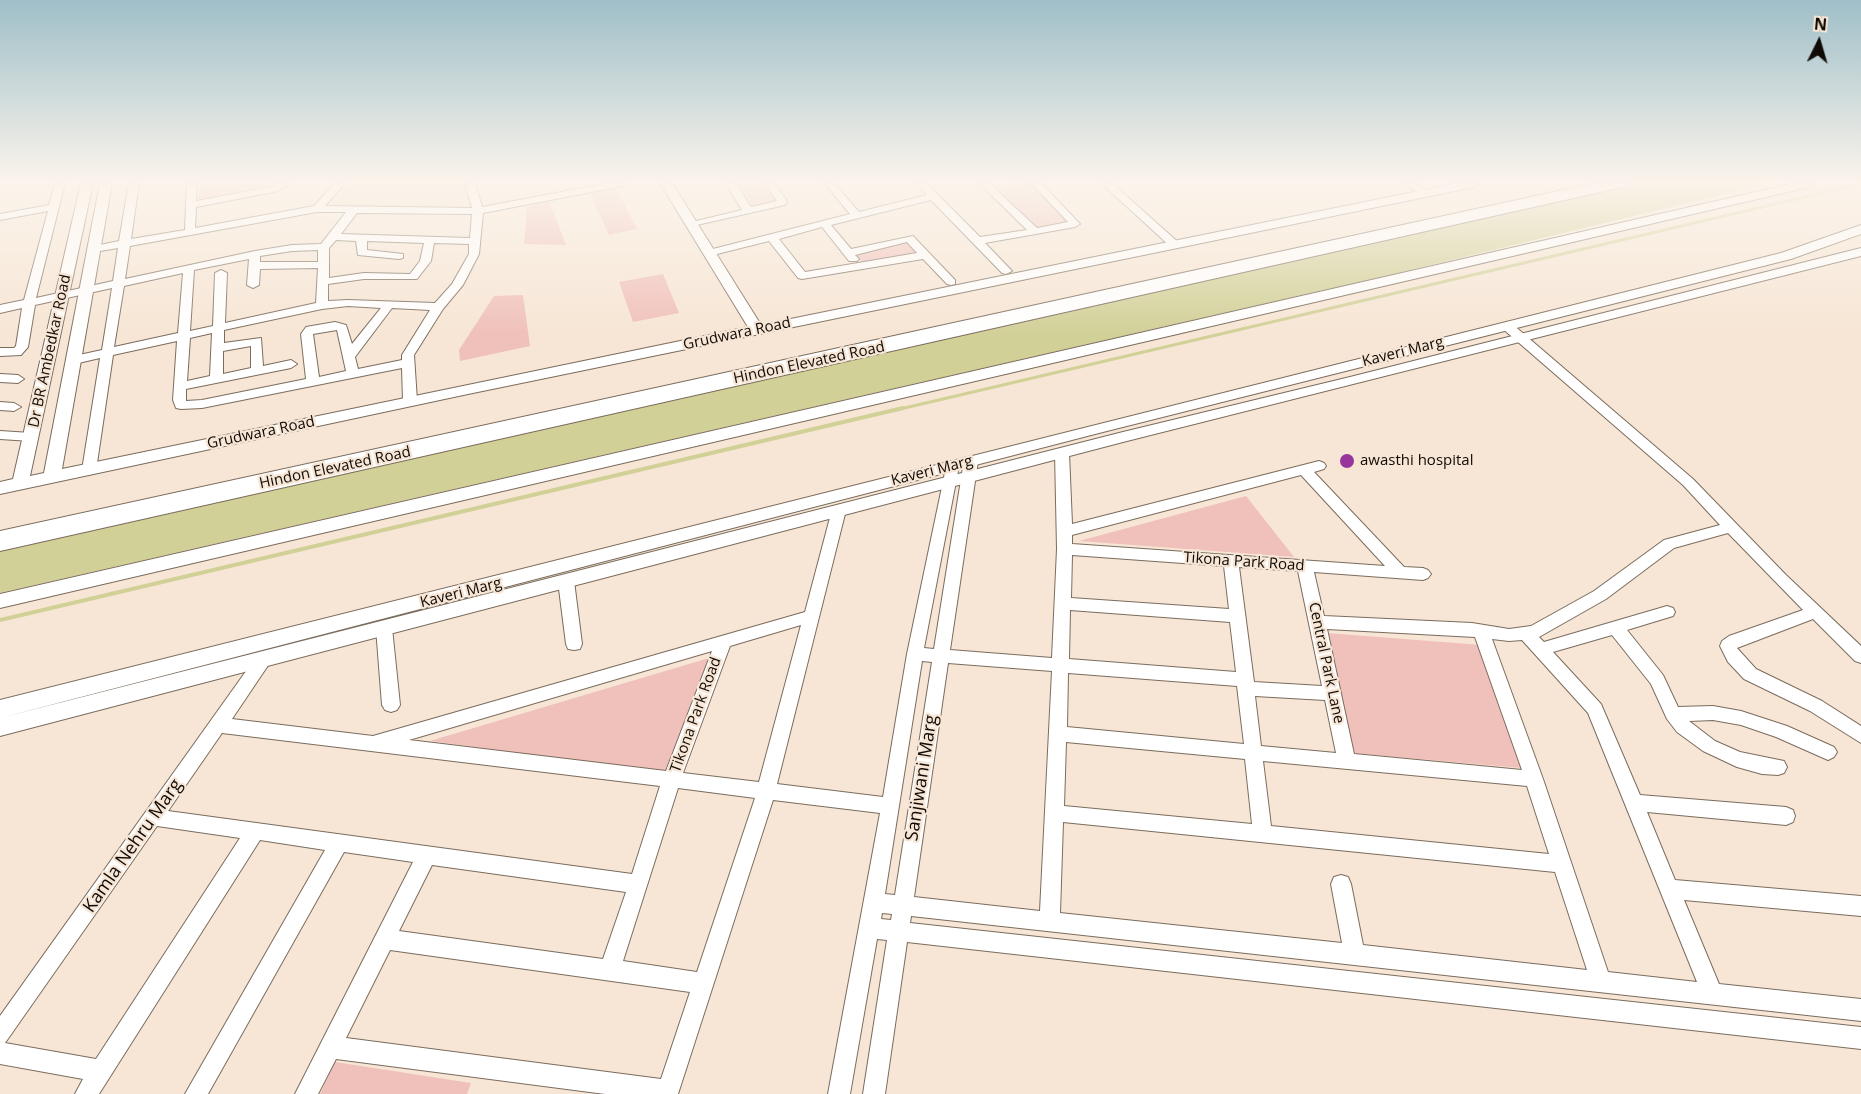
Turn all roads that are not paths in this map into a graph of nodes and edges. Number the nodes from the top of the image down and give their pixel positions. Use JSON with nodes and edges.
{"nodes":[{"id":1,"x":46,"y":234,"type":"edge"},
{"id":2,"x":75,"y":234,"type":"edge"},
{"id":3,"x":97,"y":234,"type":"edge"},
{"id":4,"x":127,"y":234,"type":"edge"},
{"id":5,"x":174,"y":234,"type":"edge"},
{"id":6,"x":335,"y":234,"type":"edge"},
{"id":7,"x":476,"y":234,"type":"edge"},
{"id":8,"x":697,"y":234,"type":"edge"},
{"id":9,"x":784,"y":234,"type":"edge"},
{"id":10,"x":833,"y":234,"type":"edge"},
{"id":11,"x":971,"y":234,"type":"edge"},
{"id":12,"x":1022,"y":234,"type":"edge"},
{"id":13,"x":1163,"y":234,"type":"edge"},
{"id":14,"x":1228,"y":234,"type":"edge"},
{"id":15,"x":1352,"y":234,"type":"edge"},
{"id":16,"x":1387,"y":234,"type":"edge"},
{"id":17,"x":1588,"y":234,"type":"edge"},
{"id":18,"x":1850,"y":234,"type":"edge"},
{"id":19,"x":333,"y":237,"type":"junction"},
{"id":20,"x":772,"y":237,"type":"junction"},
{"id":21,"x":361,"y":238,"type":"junction"},
{"id":22,"x":430,"y":239,"type":"junction"},
{"id":23,"x":476,"y":241,"type":"junction"},
{"id":24,"x":978,"y":241,"type":"junction"},
{"id":25,"x":126,"y":243,"type":"junction"},
{"id":26,"x":1175,"y":245,"type":"junction"},
{"id":27,"x":324,"y":247,"type":"junction"},
{"id":28,"x":94,"y":249,"type":"junction"},
{"id":29,"x":1861,"y":252,"type":"edge"},
{"id":30,"x":709,"y":253,"type":"junction"},
{"id":31,"x":848,"y":253,"type":"junction"},
{"id":32,"x":925,"y":255,"type":"junction"},
{"id":33,"x":399,"y":256,"type":"dead end"},
{"id":34,"x":254,"y":260,"type":"junction"},
{"id":35,"x":323,"y":265,"type":"junction"},
{"id":36,"x":858,"y":266,"type":"junction"},
{"id":37,"x":189,"y":268,"type":"junction"},
{"id":38,"x":1006,"y":271,"type":"dead end"},
{"id":39,"x":221,"y":273,"type":"dead end"},
{"id":40,"x":120,"y":282,"type":"junction"},
{"id":41,"x":322,"y":282,"type":"junction"},
{"id":42,"x":951,"y":282,"type":"dead end"},
{"id":43,"x":253,"y":285,"type":"dead end"},
{"id":44,"x":86,"y":291,"type":"junction"},
{"id":45,"x":61,"y":296,"type":"junction"},
{"id":46,"x":29,"y":303,"type":"junction"},
{"id":47,"x":322,"y":305,"type":"junction"},
{"id":48,"x":389,"y":305,"type":"junction"},
{"id":49,"x":438,"y":307,"type":"junction"},
{"id":50,"x":0,"y":309,"type":"edge"},
{"id":51,"x":1507,"y":326,"type":"junction"},
{"id":52,"x":219,"y":328,"type":"junction"},
{"id":53,"x":757,"y":330,"type":"junction"},
{"id":54,"x":184,"y":336,"type":"junction"},
{"id":55,"x":1522,"y":338,"type":"junction"},
{"id":56,"x":218,"y":348,"type":"junction"},
{"id":57,"x":0,"y":352,"type":"edge"},
{"id":58,"x":108,"y":353,"type":"junction"},
{"id":59,"x":350,"y":355,"type":"junction"},
{"id":60,"x":74,"y":360,"type":"junction"},
{"id":61,"x":407,"y":363,"type":"junction"},
{"id":62,"x":291,"y":364,"type":"dead end"},
{"id":63,"x":1335,"y":369,"type":"junction"},
{"id":64,"x":256,"y":370,"type":"junction"},
{"id":65,"x":353,"y":374,"type":"junction"},
{"id":66,"x":0,"y":378,"type":"edge"},
{"id":67,"x":216,"y":378,"type":"junction"},
{"id":68,"x":18,"y":379,"type":"dead end"},
{"id":69,"x":313,"y":382,"type":"junction"},
{"id":70,"x":1350,"y":382,"type":"junction"},
{"id":71,"x":181,"y":386,"type":"junction"},
{"id":72,"x":410,"y":401,"type":"junction"},
{"id":73,"x":0,"y":406,"type":"edge"},
{"id":74,"x":14,"y":407,"type":"dead end"},
{"id":75,"x":0,"y":435,"type":"edge"},
{"id":76,"x":31,"y":437,"type":"junction"},
{"id":77,"x":1062,"y":453,"type":"junction"},
{"id":78,"x":1319,"y":466,"type":"dead end"},
{"id":79,"x":969,"y":469,"type":"junction"},
{"id":80,"x":88,"y":470,"type":"junction"},
{"id":81,"x":1304,"y":470,"type":"junction"},
{"id":82,"x":950,"y":474,"type":"junction"},
{"id":83,"x":52,"y":477,"type":"junction"},
{"id":84,"x":20,"y":484,"type":"junction"},
{"id":85,"x":0,"y":488,"type":"edge"},
{"id":86,"x":839,"y":510,"type":"junction"},
{"id":87,"x":1731,"y":527,"type":"junction"},
{"id":88,"x":0,"y":528,"type":"edge"},
{"id":89,"x":0,"y":541,"type":"edge"},
{"id":90,"x":1064,"y":541,"type":"junction"},
{"id":91,"x":1232,"y":561,"type":"junction"},
{"id":92,"x":1305,"y":566,"type":"junction"},
{"id":93,"x":1400,"y":572,"type":"junction"},
{"id":94,"x":1423,"y":574,"type":"dead end"},
{"id":95,"x":566,"y":580,"type":"junction"},
{"id":96,"x":0,"y":601,"type":"edge"},
{"id":97,"x":1062,"y":603,"type":"junction"},
{"id":98,"x":1668,"y":612,"type":"dead end"},
{"id":99,"x":1815,"y":612,"type":"junction"},
{"id":100,"x":811,"y":616,"type":"junction"},
{"id":101,"x":1238,"y":616,"type":"junction"},
{"id":102,"x":1317,"y":622,"type":"junction"},
{"id":103,"x":384,"y":628,"type":"junction"},
{"id":104,"x":1616,"y":628,"type":"junction"},
{"id":105,"x":1478,"y":631,"type":"junction"},
{"id":106,"x":1527,"y":634,"type":"junction"},
{"id":107,"x":723,"y":643,"type":"junction"},
{"id":108,"x":574,"y":644,"type":"dead end"},
{"id":109,"x":1541,"y":649,"type":"junction"},
{"id":110,"x":915,"y":654,"type":"junction"},
{"id":111,"x":1861,"y":656,"type":"edge"},
{"id":112,"x":941,"y":657,"type":"junction"},
{"id":113,"x":265,"y":658,"type":"junction"},
{"id":114,"x":1060,"y":665,"type":"junction"},
{"id":115,"x":1246,"y":684,"type":"junction"},
{"id":116,"x":1332,"y":693,"type":"junction"},
{"id":117,"x":391,"y":705,"type":"dead end"},
{"id":118,"x":0,"y":709,"type":"edge"},
{"id":119,"x":1673,"y":714,"type":"junction"},
{"id":120,"x":218,"y":725,"type":"junction"},
{"id":121,"x":0,"y":727,"type":"edge"},
{"id":122,"x":1057,"y":734,"type":"junction"},
{"id":123,"x":1861,"y":735,"type":"edge"},
{"id":124,"x":369,"y":745,"type":"junction"},
{"id":125,"x":1254,"y":752,"type":"junction"},
{"id":126,"x":1828,"y":752,"type":"dead end"},
{"id":127,"x":1347,"y":761,"type":"junction"},
{"id":128,"x":1778,"y":767,"type":"dead end"},
{"id":129,"x":672,"y":779,"type":"junction"},
{"id":130,"x":1534,"y":779,"type":"junction"},
{"id":131,"x":766,"y":792,"type":"junction"},
{"id":132,"x":1635,"y":803,"type":"junction"},
{"id":133,"x":891,"y":806,"type":"junction"},
{"id":134,"x":1054,"y":813,"type":"junction"},
{"id":135,"x":1786,"y":816,"type":"dead end"},
{"id":136,"x":153,"y":818,"type":"junction"},
{"id":137,"x":255,"y":831,"type":"junction"},
{"id":138,"x":1263,"y":834,"type":"junction"},
{"id":139,"x":339,"y":843,"type":"junction"},
{"id":140,"x":427,"y":855,"type":"junction"},
{"id":141,"x":1562,"y":864,"type":"junction"},
{"id":142,"x":638,"y":884,"type":"junction"},
{"id":143,"x":1341,"y":884,"type":"dead end"},
{"id":144,"x":1670,"y":889,"type":"junction"},
{"id":145,"x":873,"y":902,"type":"junction"},
{"id":146,"x":903,"y":905,"type":"junction"},
{"id":147,"x":1861,"y":906,"type":"edge"},
{"id":148,"x":1050,"y":921,"type":"junction"},
{"id":149,"x":869,"y":928,"type":"junction"},
{"id":150,"x":899,"y":931,"type":"junction"},
{"id":151,"x":385,"y":939,"type":"junction"},
{"id":152,"x":1354,"y":954,"type":"junction"},
{"id":153,"x":610,"y":970,"type":"junction"},
{"id":154,"x":1601,"y":981,"type":"junction"},
{"id":155,"x":704,"y":983,"type":"junction"},
{"id":156,"x":1712,"y":993,"type":"junction"},
{"id":157,"x":1861,"y":1010,"type":"edge"},
{"id":158,"x":0,"y":1034,"type":"edge"},
{"id":159,"x":1861,"y":1038,"type":"edge"},
{"id":160,"x":330,"y":1047,"type":"junction"},
{"id":161,"x":0,"y":1053,"type":"edge"},
{"id":162,"x":100,"y":1071,"type":"junction"},
{"id":163,"x":668,"y":1092,"type":"edge"},
{"id":164,"x":86,"y":1094,"type":"edge"},
{"id":165,"x":196,"y":1094,"type":"edge"},
{"id":166,"x":306,"y":1094,"type":"edge"},
{"id":167,"x":839,"y":1094,"type":"edge"},
{"id":168,"x":874,"y":1094,"type":"edge"}],
"edges":[{"from":1,"to":46,"type":"street"},
{"from":2,"to":45,"type":"street","name":"Dr BR Ambedkar Road"},
{"from":3,"to":28,"type":"street","name":"Dr BR Ambedkar Road"},
{"from":4,"to":25,"type":"street"},
{"from":5,"to":25,"type":"street"},
{"from":6,"to":19,"type":"street"},
{"from":7,"to":23,"type":"street"},
{"from":8,"to":30,"type":"street"},
{"from":9,"to":20,"type":"street"},
{"from":10,"to":31,"type":"street"},
{"from":11,"to":24,"type":"street"},
{"from":12,"to":24,"type":"street"},
{"from":13,"to":26,"type":"street"},
{"from":14,"to":26,"type":"street","name":"Grudwara Road"},
{"from":15,"to":88,"type":"highway","name":"Hindon Elevated Road"},
{"from":16,"to":89,"type":"highway","name":"Hindon Elevated Road"},
{"from":17,"to":96,"type":"street"},
{"from":18,"to":51,"type":"street","name":"Kaveri Marg"},
{"from":19,"to":21,"type":"street"},
{"from":19,"to":27,"type":"street"},
{"from":20,"to":30,"type":"street"},
{"from":20,"to":36,"type":"street"},
{"from":21,"to":22,"type":"street"},
{"from":21,"to":33,"type":"street"},
{"from":22,"to":23,"type":"street"},
{"from":22,"to":41,"type":"street"},
{"from":23,"to":49,"type":"street"},
{"from":24,"to":38,"type":"street"},
{"from":25,"to":28,"type":"street"},
{"from":25,"to":40,"type":"street"},
{"from":26,"to":53,"type":"street","name":"Grudwara Road"},
{"from":27,"to":34,"type":"street"},
{"from":27,"to":35,"type":"street"},
{"from":28,"to":44,"type":"street","name":"Dr BR Ambedkar Road"},
{"from":29,"to":55,"type":"street","name":"Kaveri Marg"},
{"from":30,"to":53,"type":"street"},
{"from":31,"to":32,"type":"street"},
{"from":31,"to":36,"type":"street"},
{"from":32,"to":36,"type":"street"},
{"from":32,"to":42,"type":"street"},
{"from":34,"to":35,"type":"street"},
{"from":34,"to":37,"type":"street"},
{"from":34,"to":43,"type":"street"},
{"from":35,"to":41,"type":"street"},
{"from":37,"to":40,"type":"street"},
{"from":37,"to":54,"type":"street"},
{"from":39,"to":52,"type":"street"},
{"from":40,"to":44,"type":"street"},
{"from":40,"to":58,"type":"street"},
{"from":41,"to":47,"type":"street"},
{"from":44,"to":45,"type":"street"},
{"from":44,"to":60,"type":"street","name":"Dr BR Ambedkar Road"},
{"from":45,"to":46,"type":"street"},
{"from":45,"to":76,"type":"street","name":"Dr BR Ambedkar Road"},
{"from":46,"to":50,"type":"street"},
{"from":46,"to":57,"type":"street"},
{"from":47,"to":48,"type":"street"},
{"from":47,"to":52,"type":"street"},
{"from":48,"to":49,"type":"street"},
{"from":48,"to":59,"type":"street"},
{"from":49,"to":61,"type":"street"},
{"from":51,"to":55,"type":"street"},
{"from":51,"to":63,"type":"street","name":"Kaveri Marg"},
{"from":52,"to":54,"type":"street"},
{"from":52,"to":56,"type":"street"},
{"from":53,"to":72,"type":"street","name":"Grudwara Road"},
{"from":54,"to":58,"type":"street"},
{"from":54,"to":71,"type":"street"},
{"from":55,"to":70,"type":"street","name":"Kaveri Marg"},
{"from":55,"to":87,"type":"street"},
{"from":56,"to":64,"type":"street"},
{"from":56,"to":67,"type":"street"},
{"from":58,"to":60,"type":"street"},
{"from":58,"to":80,"type":"street"},
{"from":59,"to":65,"type":"street"},
{"from":59,"to":69,"type":"street"},
{"from":60,"to":83,"type":"street","name":"Dr BR Ambedkar Road"},
{"from":61,"to":65,"type":"street"},
{"from":61,"to":72,"type":"street"},
{"from":62,"to":64,"type":"street"},
{"from":63,"to":70,"type":"street"},
{"from":63,"to":79,"type":"street","name":"Kaveri Marg"},
{"from":64,"to":67,"type":"street"},
{"from":65,"to":69,"type":"street"},
{"from":66,"to":68,"type":"street"},
{"from":67,"to":71,"type":"street"},
{"from":69,"to":71,"type":"street"},
{"from":70,"to":77,"type":"street","name":"Kaveri Marg"},
{"from":72,"to":80,"type":"street","name":"Grudwara Road"},
{"from":73,"to":74,"type":"street"},
{"from":75,"to":76,"type":"street"},
{"from":76,"to":84,"type":"street","name":"Dr BR Ambedkar Road"},
{"from":77,"to":79,"type":"street","name":"Kaveri Marg"},
{"from":77,"to":90,"type":"street"},
{"from":78,"to":81,"type":"street"},
{"from":79,"to":82,"type":"street","name":"Kaveri Marg"},
{"from":79,"to":112,"type":"street","name":"Sanjiwani Marg"},
{"from":80,"to":83,"type":"street","name":"Grudwara Road"},
{"from":81,"to":90,"type":"street"},
{"from":81,"to":93,"type":"street"},
{"from":82,"to":86,"type":"street","name":"Kaveri Marg"},
{"from":82,"to":110,"type":"street","name":"Sanjiwani Marg"},
{"from":82,"to":118,"type":"street","name":"Kaveri Marg"},
{"from":83,"to":84,"type":"street","name":"Grudwara Road"},
{"from":84,"to":85,"type":"street","name":"Grudwara Road"},
{"from":86,"to":95,"type":"street","name":"Kaveri Marg"},
{"from":86,"to":100,"type":"street"},
{"from":87,"to":99,"type":"street"},
{"from":87,"to":106,"type":"street"},
{"from":90,"to":91,"type":"street","name":"Tikona Park Road"},
{"from":90,"to":97,"type":"street"},
{"from":91,"to":92,"type":"street","name":"Tikona Park Road"},
{"from":91,"to":101,"type":"street"},
{"from":92,"to":93,"type":"street","name":"Tikona Park Road"},
{"from":92,"to":102,"type":"street","name":"Central Park Lane"},
{"from":93,"to":94,"type":"street","name":"Tikona Park Road"},
{"from":95,"to":103,"type":"street","name":"Kaveri Marg"},
{"from":95,"to":108,"type":"street"},
{"from":97,"to":101,"type":"street"},
{"from":97,"to":114,"type":"street"},
{"from":98,"to":104,"type":"street"},
{"from":99,"to":111,"type":"street"},
{"from":99,"to":123,"type":"street"},
{"from":100,"to":107,"type":"street"},
{"from":100,"to":131,"type":"street"},
{"from":101,"to":115,"type":"street"},
{"from":102,"to":105,"type":"street"},
{"from":102,"to":116,"type":"street","name":"Central Park Lane"},
{"from":103,"to":113,"type":"street","name":"Kaveri Marg"},
{"from":103,"to":117,"type":"street"},
{"from":104,"to":109,"type":"street"},
{"from":104,"to":119,"type":"street"},
{"from":105,"to":106,"type":"street"},
{"from":105,"to":130,"type":"street"},
{"from":106,"to":109,"type":"street"},
{"from":107,"to":124,"type":"street","name":"Tikona Park Road"},
{"from":107,"to":129,"type":"street","name":"Tikona Park Road"},
{"from":109,"to":132,"type":"street"},
{"from":110,"to":112,"type":"street"},
{"from":110,"to":133,"type":"street","name":"Sanjiwani Marg"},
{"from":112,"to":114,"type":"street"},
{"from":112,"to":146,"type":"street","name":"Sanjiwani Marg"},
{"from":113,"to":120,"type":"street","name":"Kamla Nehru Marg"},
{"from":113,"to":121,"type":"street","name":"Kaveri Marg"},
{"from":114,"to":115,"type":"street"},
{"from":114,"to":122,"type":"street"},
{"from":115,"to":116,"type":"street"},
{"from":115,"to":125,"type":"street"},
{"from":116,"to":127,"type":"street","name":"Central Park Lane"},
{"from":119,"to":126,"type":"street"},
{"from":119,"to":128,"type":"street"},
{"from":120,"to":124,"type":"street","name":"Tikona Park Road"},
{"from":120,"to":136,"type":"street","name":"Kamla Nehru Marg"},
{"from":122,"to":125,"type":"street"},
{"from":122,"to":134,"type":"street"},
{"from":124,"to":129,"type":"street","name":"Tikona Park Road"},
{"from":125,"to":127,"type":"street"},
{"from":125,"to":138,"type":"street"},
{"from":127,"to":130,"type":"street"},
{"from":129,"to":131,"type":"street"},
{"from":129,"to":142,"type":"street"},
{"from":130,"to":141,"type":"street"},
{"from":131,"to":133,"type":"street"},
{"from":131,"to":155,"type":"street"},
{"from":132,"to":135,"type":"street"},
{"from":132,"to":144,"type":"street"},
{"from":133,"to":145,"type":"street","name":"Sanjiwani Marg"},
{"from":134,"to":138,"type":"street"},
{"from":134,"to":148,"type":"street"},
{"from":136,"to":137,"type":"street"},
{"from":136,"to":158,"type":"street","name":"Kamla Nehru Marg"},
{"from":137,"to":139,"type":"street"},
{"from":137,"to":162,"type":"street"},
{"from":138,"to":141,"type":"street"},
{"from":139,"to":140,"type":"street"},
{"from":139,"to":165,"type":"street"},
{"from":140,"to":142,"type":"street"},
{"from":140,"to":151,"type":"street"},
{"from":141,"to":154,"type":"street"},
{"from":142,"to":153,"type":"street"},
{"from":143,"to":152,"type":"street"},
{"from":144,"to":147,"type":"street"},
{"from":144,"to":156,"type":"street"},
{"from":145,"to":146,"type":"street"},
{"from":145,"to":149,"type":"street","name":"Sanjiwani Marg"},
{"from":146,"to":148,"type":"street"},
{"from":146,"to":150,"type":"street","name":"Sanjiwani Marg"},
{"from":148,"to":152,"type":"street"},
{"from":149,"to":150,"type":"street"},
{"from":149,"to":167,"type":"street","name":"Sanjiwani Marg"},
{"from":150,"to":159,"type":"street"},
{"from":150,"to":168,"type":"street","name":"Sanjiwani Marg"},
{"from":151,"to":153,"type":"street"},
{"from":151,"to":160,"type":"street"},
{"from":152,"to":154,"type":"street"},
{"from":153,"to":155,"type":"street"},
{"from":154,"to":156,"type":"street"},
{"from":155,"to":163,"type":"street"},
{"from":156,"to":157,"type":"street"},
{"from":160,"to":163,"type":"street"},
{"from":160,"to":166,"type":"street"},
{"from":161,"to":162,"type":"street"},
{"from":162,"to":164,"type":"street"}]}
